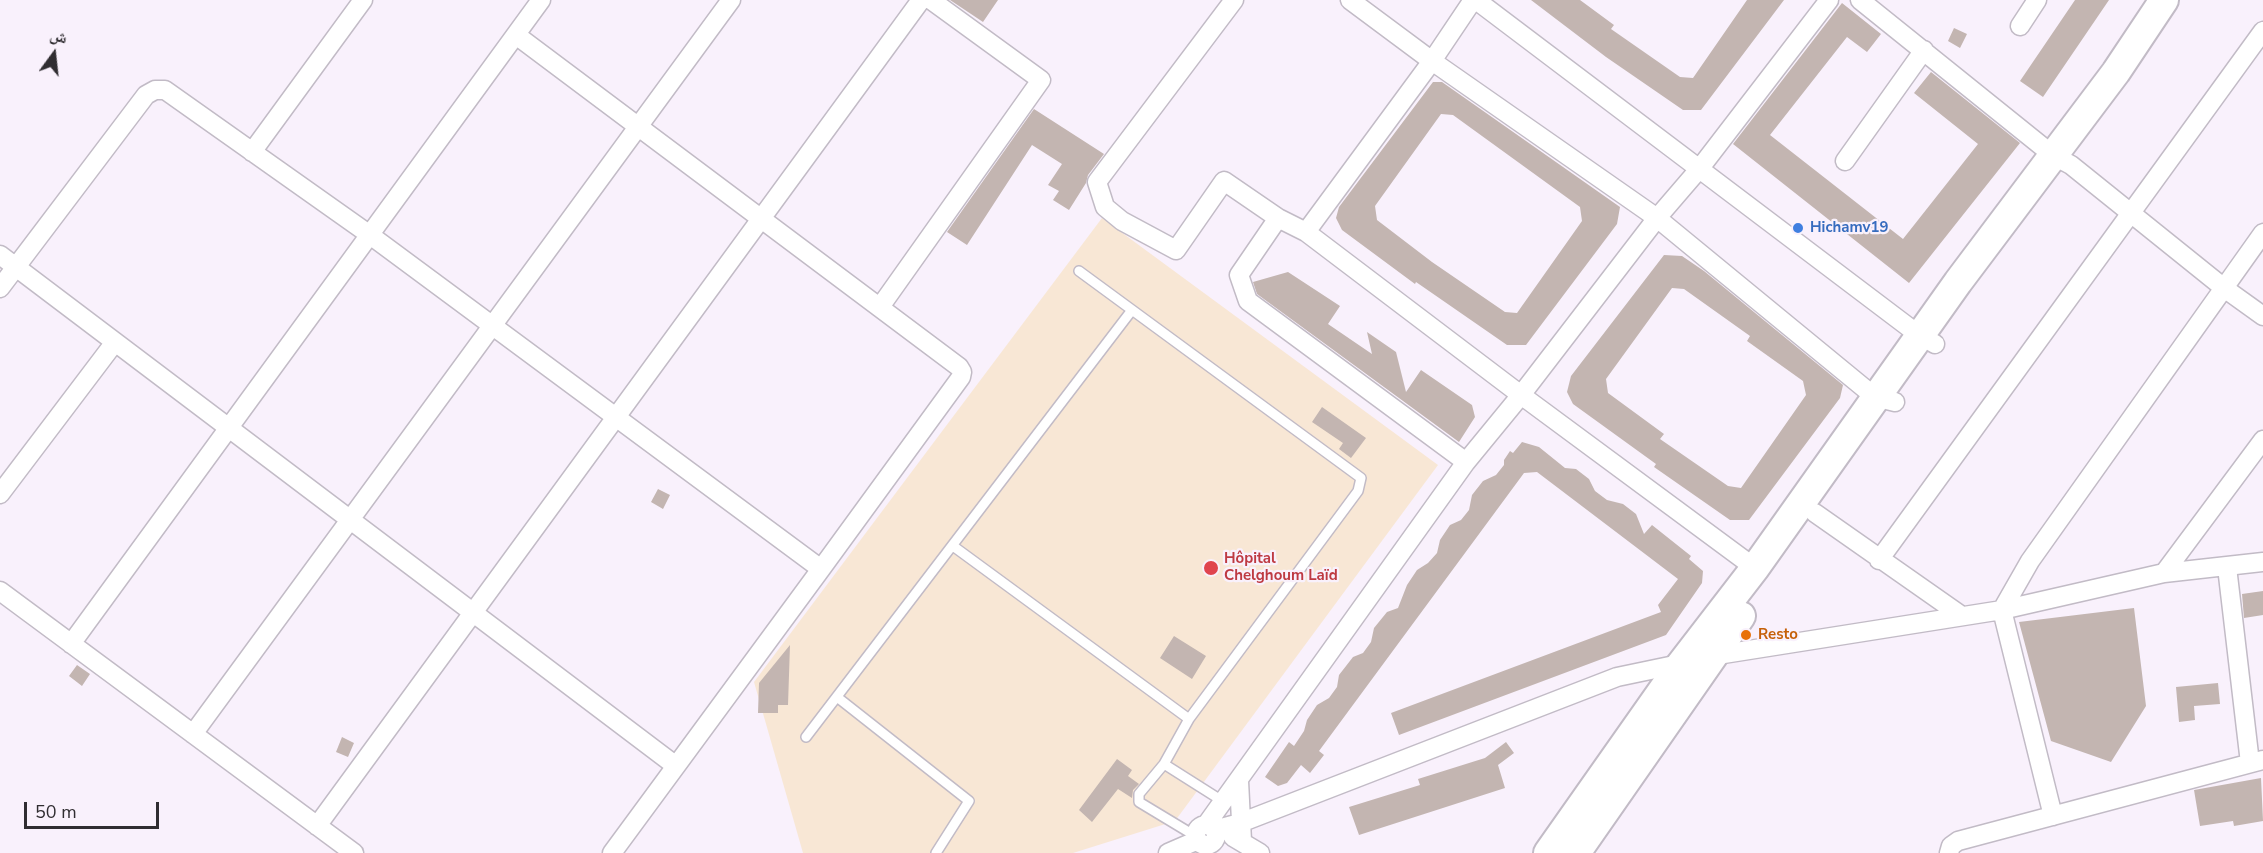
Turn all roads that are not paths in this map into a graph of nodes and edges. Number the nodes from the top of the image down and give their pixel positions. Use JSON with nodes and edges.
{"nodes":[{"id":1,"x":363,"y":0,"type":"edge"},
{"id":2,"x":541,"y":0,"type":"edge"},
{"id":3,"x":731,"y":0,"type":"edge"},
{"id":4,"x":921,"y":0,"type":"edge"},
{"id":5,"x":931,"y":0,"type":"edge"},
{"id":6,"x":1234,"y":0,"type":"edge"},
{"id":7,"x":1350,"y":0,"type":"edge"},
{"id":8,"x":1475,"y":0,"type":"edge"},
{"id":9,"x":1829,"y":0,"type":"edge"},
{"id":10,"x":1860,"y":0,"type":"edge"},
{"id":11,"x":2037,"y":0,"type":"edge"},
{"id":12,"x":2164,"y":0,"type":"edge"},
{"id":13,"x":2184,"y":0,"type":"edge"},
{"id":14,"x":2020,"y":26,"type":"dead end"},
{"id":15,"x":2263,"y":31,"type":"edge"},
{"id":16,"x":516,"y":35,"type":"junction"},
{"id":17,"x":1924,"y":50,"type":"junction"},
{"id":18,"x":1432,"y":61,"type":"junction"},
{"id":19,"x":639,"y":126,"type":"junction"},
{"id":20,"x":252,"y":152,"type":"junction"},
{"id":21,"x":2063,"y":160,"type":"junction"},
{"id":22,"x":1845,"y":161,"type":"dead end"},
{"id":23,"x":1700,"y":168,"type":"junction"},
{"id":24,"x":2132,"y":214,"type":"junction"},
{"id":25,"x":762,"y":218,"type":"junction"},
{"id":26,"x":1278,"y":218,"type":"junction"},
{"id":27,"x":1657,"y":218,"type":"junction"},
{"id":28,"x":1306,"y":232,"type":"junction"},
{"id":29,"x":2263,"y":233,"type":"edge"},
{"id":30,"x":370,"y":235,"type":"junction"},
{"id":31,"x":0,"y":255,"type":"edge"},
{"id":32,"x":15,"y":267,"type":"junction"},
{"id":33,"x":1079,"y":270,"type":"dead end"},
{"id":34,"x":0,"y":288,"type":"edge"},
{"id":35,"x":2224,"y":288,"type":"junction"},
{"id":36,"x":879,"y":307,"type":"junction"},
{"id":37,"x":1132,"y":310,"type":"junction"},
{"id":38,"x":2263,"y":316,"type":"edge"},
{"id":39,"x":493,"y":326,"type":"junction"},
{"id":40,"x":1927,"y":340,"type":"junction"},
{"id":41,"x":115,"y":342,"type":"junction"},
{"id":42,"x":1521,"y":395,"type":"junction"},
{"id":43,"x":1885,"y":400,"type":"junction"},
{"id":44,"x":616,"y":417,"type":"junction"},
{"id":45,"x":228,"y":429,"type":"junction"},
{"id":46,"x":2263,"y":440,"type":"edge"},
{"id":47,"x":1466,"y":462,"type":"junction"},
{"id":48,"x":0,"y":494,"type":"edge"},
{"id":49,"x":1815,"y":513,"type":"junction"},
{"id":50,"x":350,"y":520,"type":"junction"},
{"id":51,"x":953,"y":546,"type":"junction"},
{"id":52,"x":1880,"y":560,"type":"junction"},
{"id":53,"x":2263,"y":562,"type":"edge"},
{"id":54,"x":2227,"y":567,"type":"junction"},
{"id":55,"x":1755,"y":568,"type":"junction"},
{"id":56,"x":821,"y":569,"type":"junction"},
{"id":57,"x":2164,"y":573,"type":"junction"},
{"id":58,"x":0,"y":591,"type":"edge"},
{"id":59,"x":2002,"y":610,"type":"junction"},
{"id":60,"x":472,"y":613,"type":"junction"},
{"id":61,"x":1962,"y":616,"type":"junction"},
{"id":62,"x":71,"y":644,"type":"junction"},
{"id":63,"x":1713,"y":656,"type":"junction"},
{"id":64,"x":1681,"y":664,"type":"junction"},
{"id":65,"x":837,"y":697,"type":"junction"},
{"id":66,"x":1189,"y":719,"type":"junction"},
{"id":67,"x":193,"y":734,"type":"junction"},
{"id":68,"x":806,"y":737,"type":"dead end"},
{"id":69,"x":2257,"y":761,"type":"edge"},
{"id":70,"x":1164,"y":764,"type":"junction"},
{"id":71,"x":676,"y":766,"type":"junction"},
{"id":72,"x":1239,"y":781,"type":"junction"},
{"id":73,"x":1224,"y":802,"type":"junction"},
{"id":74,"x":2053,"y":816,"type":"junction"},
{"id":75,"x":1240,"y":823,"type":"junction"},
{"id":76,"x":317,"y":826,"type":"junction"},
{"id":77,"x":1206,"y":838,"type":"edge"},
{"id":78,"x":1242,"y":841,"type":"junction"},
{"id":79,"x":354,"y":853,"type":"edge"},
{"id":80,"x":612,"y":853,"type":"edge"},
{"id":81,"x":936,"y":853,"type":"edge"},
{"id":82,"x":1168,"y":853,"type":"edge"},
{"id":83,"x":1260,"y":853,"type":"edge"},
{"id":84,"x":1548,"y":853,"type":"edge"},
{"id":85,"x":1576,"y":853,"type":"edge"},
{"id":86,"x":1949,"y":853,"type":"edge"}],
"edges":[{"from":1,"to":20,"type":"street"},
{"from":2,"to":16,"type":"street"},
{"from":3,"to":19,"type":"street"},
{"from":4,"to":25,"type":"street"},
{"from":5,"to":36,"type":"street"},
{"from":6,"to":26,"type":"street"},
{"from":7,"to":18,"type":"street"},
{"from":8,"to":18,"type":"street"},
{"from":8,"to":23,"type":"street"},
{"from":9,"to":23,"type":"street"},
{"from":10,"to":17,"type":"street"},
{"from":11,"to":14,"type":"street"},
{"from":12,"to":21,"type":"main road"},
{"from":13,"to":21,"type":"main road"},
{"from":15,"to":24,"type":"street"},
{"from":16,"to":19,"type":"street"},
{"from":16,"to":30,"type":"street"},
{"from":17,"to":21,"type":"street"},
{"from":17,"to":22,"type":"street"},
{"from":18,"to":27,"type":"street"},
{"from":18,"to":28,"type":"street"},
{"from":19,"to":25,"type":"street"},
{"from":19,"to":39,"type":"street"},
{"from":20,"to":30,"type":"street"},
{"from":20,"to":32,"type":"street"},
{"from":21,"to":24,"type":"street"},
{"from":21,"to":40,"type":"main road"},
{"from":23,"to":27,"type":"street"},
{"from":23,"to":40,"type":"street"},
{"from":24,"to":35,"type":"street"},
{"from":24,"to":52,"type":"street"},
{"from":25,"to":36,"type":"street"},
{"from":25,"to":44,"type":"street"},
{"from":26,"to":28,"type":"street"},
{"from":26,"to":47,"type":"street"},
{"from":27,"to":42,"type":"street"},
{"from":27,"to":43,"type":"street"},
{"from":28,"to":42,"type":"street"},
{"from":29,"to":35,"type":"street"},
{"from":30,"to":39,"type":"street"},
{"from":30,"to":45,"type":"street"},
{"from":31,"to":32,"type":"street"},
{"from":32,"to":34,"type":"street"},
{"from":32,"to":41,"type":"street"},
{"from":33,"to":37,"type":"lane"},
{"from":35,"to":38,"type":"street"},
{"from":35,"to":59,"type":"street"},
{"from":36,"to":56,"type":"street"},
{"from":37,"to":51,"type":"lane"},
{"from":37,"to":66,"type":"lane"},
{"from":39,"to":44,"type":"street"},
{"from":39,"to":50,"type":"street"},
{"from":40,"to":43,"type":"main road"},
{"from":41,"to":45,"type":"street"},
{"from":41,"to":48,"type":"street"},
{"from":42,"to":47,"type":"street"},
{"from":42,"to":55,"type":"street"},
{"from":43,"to":49,"type":"main road"},
{"from":43,"to":55,"type":"main road"},
{"from":44,"to":56,"type":"street"},
{"from":44,"to":60,"type":"street"},
{"from":45,"to":50,"type":"street"},
{"from":45,"to":62,"type":"street"},
{"from":46,"to":57,"type":"street"},
{"from":47,"to":72,"type":"street"},
{"from":49,"to":52,"type":"street"},
{"from":49,"to":63,"type":"main road"},
{"from":50,"to":60,"type":"street"},
{"from":50,"to":67,"type":"street"},
{"from":51,"to":65,"type":"lane"},
{"from":51,"to":66,"type":"lane"},
{"from":52,"to":61,"type":"street"},
{"from":53,"to":54,"type":"street"},
{"from":54,"to":57,"type":"street"},
{"from":54,"to":69,"type":"street"},
{"from":55,"to":64,"type":"main road"},
{"from":56,"to":71,"type":"street"},
{"from":57,"to":59,"type":"street"},
{"from":58,"to":62,"type":"street"},
{"from":59,"to":61,"type":"street"},
{"from":59,"to":74,"type":"street"},
{"from":60,"to":71,"type":"street"},
{"from":60,"to":76,"type":"street"},
{"from":61,"to":63,"type":"street"},
{"from":62,"to":67,"type":"street"},
{"from":63,"to":64,"type":"street"},
{"from":63,"to":85,"type":"main road"},
{"from":64,"to":75,"type":"street"},
{"from":64,"to":84,"type":"main road"},
{"from":65,"to":68,"type":"lane"},
{"from":65,"to":81,"type":"lane"},
{"from":66,"to":70,"type":"lane"},
{"from":67,"to":76,"type":"street"},
{"from":69,"to":74,"type":"street"},
{"from":70,"to":73,"type":"lane"},
{"from":70,"to":77,"type":"lane"},
{"from":71,"to":80,"type":"street"},
{"from":72,"to":73,"type":"street"},
{"from":72,"to":75,"type":"street"},
{"from":73,"to":77,"type":"street"},
{"from":74,"to":86,"type":"street"},
{"from":75,"to":77,"type":"street"},
{"from":75,"to":78,"type":"street"},
{"from":76,"to":79,"type":"street"},
{"from":77,"to":78,"type":"street"},
{"from":77,"to":82,"type":"street"},
{"from":78,"to":83,"type":"street"}]}
